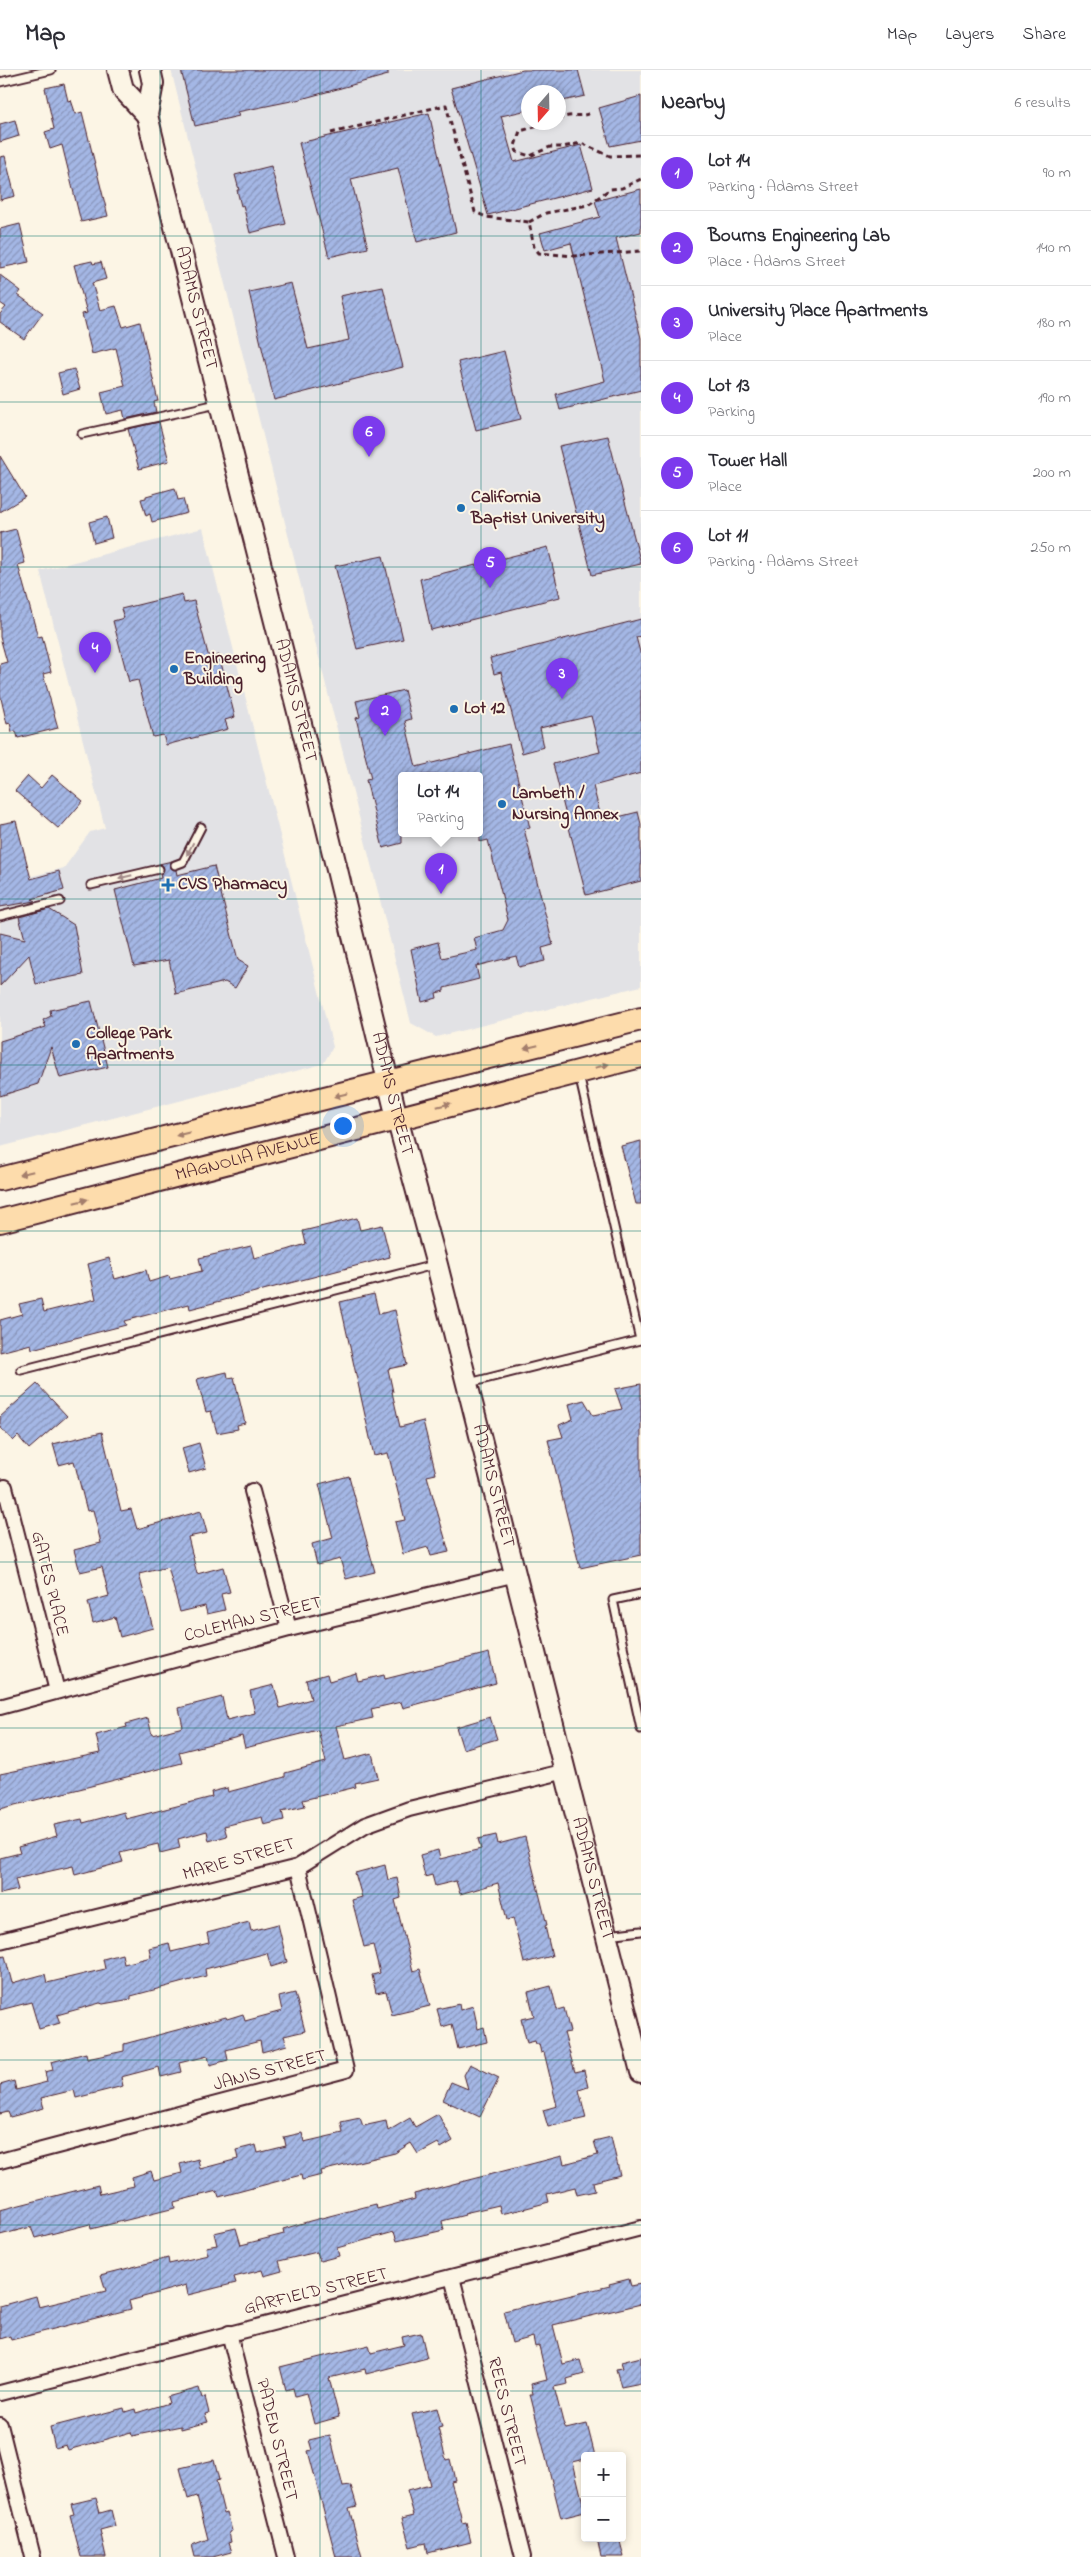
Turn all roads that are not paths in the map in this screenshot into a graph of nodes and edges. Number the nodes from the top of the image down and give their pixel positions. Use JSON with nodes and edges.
{"nodes":[{"id":1,"x":51,"y":70,"type":"edge"},
{"id":2,"x":118,"y":70,"type":"edge"},
{"id":3,"x":150,"y":70,"type":"edge"},
{"id":4,"x":0,"y":82,"type":"edge"},
{"id":5,"x":147,"y":115,"type":"junction"},
{"id":6,"x":220,"y":403,"type":"junction"},
{"id":7,"x":82,"y":434,"type":"dead end"},
{"id":8,"x":201,"y":827,"type":"dead end"},
{"id":9,"x":175,"y":865,"type":"dead end"},
{"id":10,"x":159,"y":869,"type":"dead end"},
{"id":11,"x":91,"y":885,"type":"dead end"},
{"id":12,"x":60,"y":900,"type":"dead end"},
{"id":13,"x":0,"y":916,"type":"edge"},
{"id":14,"x":641,"y":1019,"type":"edge"},
{"id":15,"x":641,"y":1056,"type":"edge"},
{"id":16,"x":578,"y":1072,"type":"junction"},
{"id":17,"x":388,"y":1083,"type":"junction"},
{"id":18,"x":397,"y":1118,"type":"junction"},
{"id":19,"x":0,"y":1179,"type":"edge"},
{"id":20,"x":0,"y":1222,"type":"edge"},
{"id":21,"x":437,"y":1265,"type":"junction"},
{"id":22,"x":21,"y":1370,"type":"dead end"},
{"id":23,"x":467,"y":1383,"type":"junction"},
{"id":24,"x":5,"y":1488,"type":"dead end"},
{"id":25,"x":252,"y":1491,"type":"dead end"},
{"id":26,"x":516,"y":1574,"type":"junction"},
{"id":27,"x":641,"y":1594,"type":"edge"},
{"id":28,"x":289,"y":1629,"type":"junction"},
{"id":29,"x":57,"y":1691,"type":"junction"},
{"id":30,"x":0,"y":1706,"type":"edge"},
{"id":31,"x":641,"y":1729,"type":"edge"},
{"id":32,"x":566,"y":1771,"type":"junction"},
{"id":33,"x":298,"y":1867,"type":"junction"},
{"id":34,"x":641,"y":1931,"type":"edge"},
{"id":35,"x":608,"y":1936,"type":"junction"},
{"id":36,"x":0,"y":1941,"type":"edge"},
{"id":37,"x":641,"y":2072,"type":"edge"},
{"id":38,"x":0,"y":2161,"type":"edge"},
{"id":39,"x":641,"y":2228,"type":"edge"},
{"id":40,"x":452,"y":2277,"type":"junction"},
{"id":41,"x":230,"y":2333,"type":"junction"},
{"id":42,"x":0,"y":2393,"type":"edge"},
{"id":43,"x":0,"y":2425,"type":"edge"},
{"id":44,"x":33,"y":2557,"type":"edge"},
{"id":45,"x":286,"y":2557,"type":"edge"},
{"id":46,"x":523,"y":2557,"type":"edge"}],
"edges":[{"from":1,"to":4,"type":"lane"},
{"from":2,"to":5,"type":"main road","name":"ADAMS STREET"},
{"from":3,"to":5,"type":"main road","name":"ADAMS STREET"},
{"from":5,"to":6,"type":"main road","name":"ADAMS STREET"},
{"from":6,"to":7,"type":"lane"},
{"from":6,"to":17,"type":"main road","name":"ADAMS STREET"},
{"from":8,"to":9,"type":"lane","one_way":true},
{"from":10,"to":11,"type":"lane","one_way":true},
{"from":12,"to":13,"type":"lane"},
{"from":14,"to":17,"type":"main road","one_way":true},
{"from":16,"to":15,"type":"main road","name":"MAGNOLIA AVENUE","one_way":true},
{"from":18,"to":16,"type":"main road","name":"MAGNOLIA AVENUE","one_way":true},
{"from":16,"to":23,"type":"lane"},
{"from":17,"to":18,"type":"main road","name":"ADAMS STREET"},
{"from":17,"to":19,"type":"main road","one_way":true},
{"from":20,"to":18,"type":"main road","name":"MAGNOLIA AVENUE","one_way":true},
{"from":18,"to":21,"type":"main road","name":"ADAMS STREET"},
{"from":21,"to":22,"type":"lane"},
{"from":21,"to":23,"type":"main road","name":"ADAMS STREET"},
{"from":23,"to":26,"type":"main road","name":"ADAMS STREET"},
{"from":24,"to":29,"type":"street","name":"GATES PLACE"},
{"from":25,"to":28,"type":"street"},
{"from":26,"to":28,"type":"street","name":"COLEMAN STREET"},
{"from":26,"to":32,"type":"main road","name":"ADAMS STREET"},
{"from":27,"to":31,"type":"lane"},
{"from":28,"to":29,"type":"street","name":"COLEMAN STREET"},
{"from":29,"to":30,"type":"street","name":"COLEMAN STREET"},
{"from":32,"to":33,"type":"street","name":"MARIE STREET"},
{"from":32,"to":35,"type":"main road","name":"ADAMS STREET"},
{"from":33,"to":36,"type":"street","name":"MARIE STREET"},
{"from":33,"to":38,"type":"street","name":"JANIS STREET"},
{"from":34,"to":35,"type":"lane"},
{"from":35,"to":37,"type":"main road","name":"ADAMS STREET"},
{"from":39,"to":40,"type":"street","name":"GARFIELD STREET"},
{"from":40,"to":41,"type":"street","name":"GARFIELD STREET"},
{"from":40,"to":46,"type":"street","name":"REES STREET"},
{"from":41,"to":42,"type":"street","name":"GARFIELD STREET"},
{"from":41,"to":45,"type":"street","name":"PADEN STREET"},
{"from":43,"to":44,"type":"street"}]}
